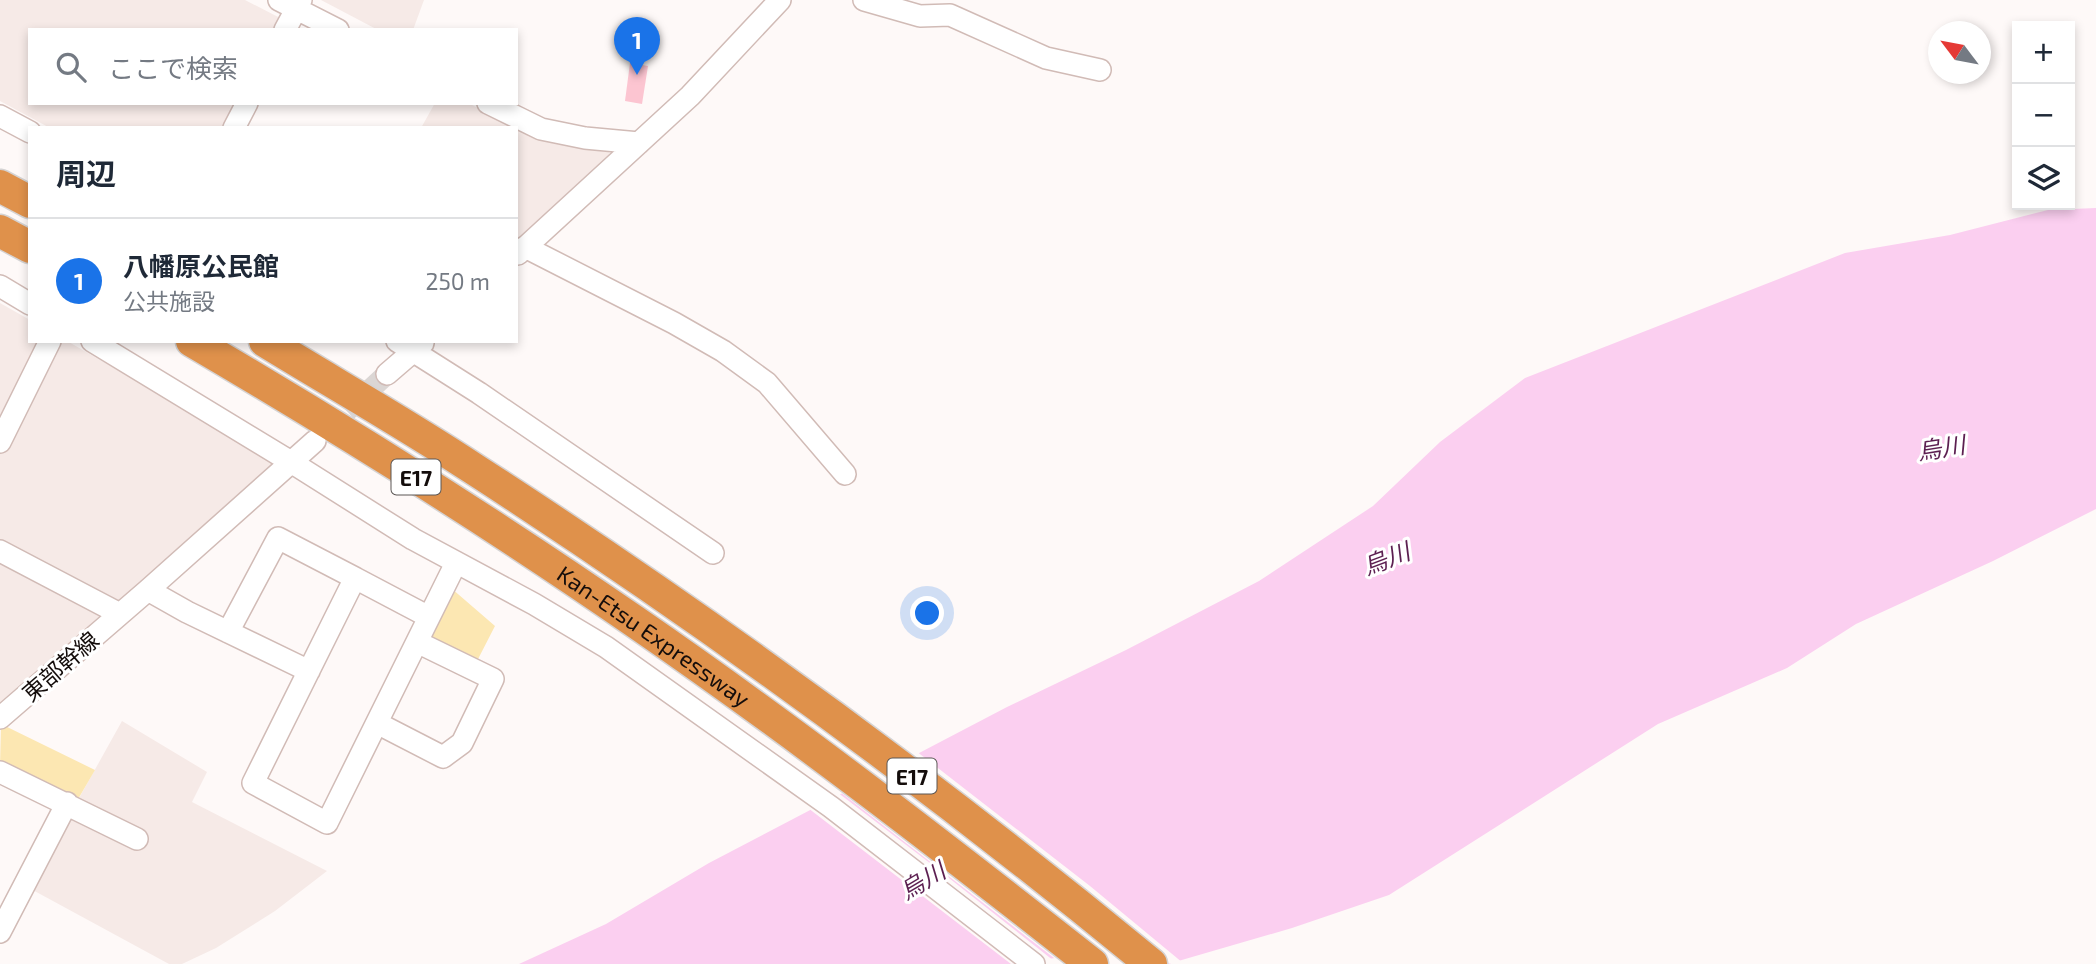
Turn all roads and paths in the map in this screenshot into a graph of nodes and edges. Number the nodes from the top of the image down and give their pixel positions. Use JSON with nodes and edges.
{"nodes":[{"id":1,"x":780,"y":0,"type":"edge"},
{"id":2,"x":864,"y":0,"type":"edge"},
{"id":3,"x":292,"y":3,"type":"edge"},
{"id":4,"x":286,"y":28,"type":"edge"},
{"id":5,"x":335,"y":28,"type":"edge"},
{"id":6,"x":1100,"y":70,"type":"dead end"},
{"id":7,"x":246,"y":105,"type":"edge"},
{"id":8,"x":492,"y":105,"type":"edge"},
{"id":9,"x":0,"y":116,"type":"edge"},
{"id":10,"x":235,"y":126,"type":"edge"},
{"id":11,"x":28,"y":131,"type":"edge"},
{"id":12,"x":639,"y":144,"type":"junction"},
{"id":13,"x":0,"y":186,"type":"edge"},
{"id":14,"x":28,"y":201,"type":"edge"},
{"id":15,"x":0,"y":230,"type":"edge"},
{"id":16,"x":28,"y":246,"type":"edge"},
{"id":17,"x":521,"y":251,"type":"edge"},
{"id":18,"x":0,"y":286,"type":"edge"},
{"id":19,"x":28,"y":303,"type":"edge"},
{"id":20,"x":49,"y":343,"type":"edge"},
{"id":21,"x":95,"y":343,"type":"edge"},
{"id":22,"x":195,"y":343,"type":"edge"},
{"id":23,"x":268,"y":343,"type":"edge"},
{"id":24,"x":411,"y":345,"type":"edge"},
{"id":25,"x":387,"y":374,"type":"tunnel mouth"},
{"id":26,"x":314,"y":441,"type":"tunnel mouth"},
{"id":27,"x":0,"y":442,"type":"edge"},
{"id":28,"x":291,"y":462,"type":"junction"},
{"id":29,"x":845,"y":474,"type":"dead end"},
{"id":30,"x":0,"y":551,"type":"edge"},
{"id":31,"x":713,"y":553,"type":"dead end"},
{"id":32,"x":456,"y":563,"type":"junction"},
{"id":33,"x":355,"y":578,"type":"junction"},
{"id":34,"x":148,"y":590,"type":"junction"},
{"id":35,"x":120,"y":614,"type":"junction"},
{"id":36,"x":429,"y":617,"type":"junction"},
{"id":37,"x":228,"y":632,"type":"junction"},
{"id":38,"x":417,"y":642,"type":"junction"},
{"id":39,"x":309,"y":671,"type":"junction"},
{"id":40,"x":0,"y":718,"type":"edge"},
{"id":41,"x":377,"y":723,"type":"junction"},
{"id":42,"x":0,"y":772,"type":"edge"},
{"id":43,"x":67,"y":803,"type":"junction"},
{"id":44,"x":137,"y":839,"type":"dead end"},
{"id":45,"x":0,"y":932,"type":"edge"},
{"id":46,"x":1034,"y":964,"type":"edge"},
{"id":47,"x":1092,"y":964,"type":"edge"},
{"id":48,"x":1151,"y":964,"type":"edge"}],
"edges":[{"from":1,"to":12,"type":"street"},
{"from":2,"to":6,"type":"street"},
{"from":3,"to":4,"type":"street"},
{"from":3,"to":5,"type":"street"},
{"from":7,"to":10,"type":"street"},
{"from":8,"to":12,"type":"street"},
{"from":9,"to":11,"type":"street"},
{"from":12,"to":17,"type":"street"},
{"from":13,"to":14,"type":"highway"},
{"from":15,"to":16,"type":"highway"},
{"from":17,"to":29,"type":"street"},
{"from":18,"to":19,"type":"street"},
{"from":20,"to":27,"type":"street"},
{"from":21,"to":28,"type":"street"},
{"from":22,"to":47,"type":"highway","name":"Kan-Etsu Expressway","number":"E17"},
{"from":23,"to":48,"type":"highway","name":"Kan-Etsu Expressway","number":"E17"},
{"from":24,"to":25,"type":"street"},
{"from":24,"to":31,"type":"street"},
{"from":26,"to":28,"type":"street","name":"東部幹線"},
{"from":28,"to":32,"type":"street"},
{"from":28,"to":34,"type":"street","name":"東部幹線"},
{"from":30,"to":35,"type":"street"},
{"from":32,"to":36,"type":"street"},
{"from":32,"to":46,"type":"street"},
{"from":33,"to":36,"type":"street"},
{"from":33,"to":37,"type":"street"},
{"from":33,"to":39,"type":"street"},
{"from":34,"to":35,"type":"street","name":"東部幹線"},
{"from":34,"to":37,"type":"street"},
{"from":35,"to":40,"type":"street","name":"東部幹線"},
{"from":36,"to":38,"type":"street"},
{"from":37,"to":39,"type":"street"},
{"from":38,"to":41,"type":"street"},
{"from":38,"to":41,"type":"street"},
{"from":39,"to":41,"type":"street"},
{"from":42,"to":43,"type":"street"},
{"from":43,"to":44,"type":"street"},
{"from":43,"to":45,"type":"street"}]}
